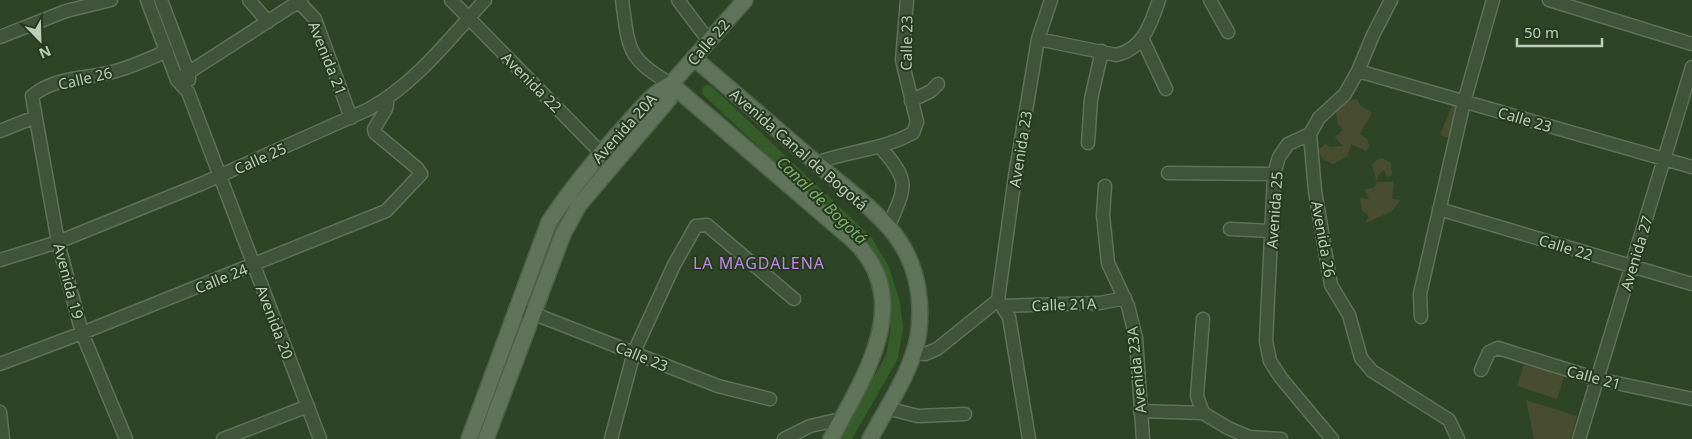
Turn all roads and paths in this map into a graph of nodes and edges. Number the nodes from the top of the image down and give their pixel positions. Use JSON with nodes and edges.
{"nodes":[{"id":1,"x":111,"y":0,"type":"edge"},
{"id":2,"x":147,"y":0,"type":"edge"},
{"id":3,"x":161,"y":0,"type":"edge"},
{"id":4,"x":249,"y":0,"type":"edge"},
{"id":5,"x":451,"y":0,"type":"edge"},
{"id":6,"x":484,"y":0,"type":"edge"},
{"id":7,"x":622,"y":0,"type":"edge"},
{"id":8,"x":678,"y":0,"type":"edge"},
{"id":9,"x":745,"y":0,"type":"edge"},
{"id":10,"x":907,"y":0,"type":"edge"},
{"id":11,"x":1052,"y":0,"type":"edge"},
{"id":12,"x":1159,"y":0,"type":"edge"},
{"id":13,"x":1210,"y":0,"type":"edge"},
{"id":14,"x":1391,"y":0,"type":"edge"},
{"id":15,"x":1492,"y":0,"type":"edge"},
{"id":16,"x":1549,"y":0,"type":"edge"},
{"id":17,"x":300,"y":1,"type":"edge"},
{"id":18,"x":468,"y":18,"type":"junction"},
{"id":19,"x":268,"y":22,"type":"junction"},
{"id":20,"x":1228,"y":32,"type":"dead end"},
{"id":21,"x":0,"y":37,"type":"edge"},
{"id":22,"x":1142,"y":38,"type":"junction"},
{"id":23,"x":1038,"y":40,"type":"junction"},
{"id":24,"x":709,"y":41,"type":"junction"},
{"id":25,"x":1692,"y":44,"type":"edge"},
{"id":26,"x":167,"y":51,"type":"junction"},
{"id":27,"x":1102,"y":51,"type":"junction"},
{"id":28,"x":694,"y":58,"type":"junction"},
{"id":29,"x":1692,"y":67,"type":"edge"},
{"id":30,"x":1358,"y":71,"type":"junction"},
{"id":31,"x":190,"y":74,"type":"junction"},
{"id":32,"x":177,"y":80,"type":"junction"},
{"id":33,"x":672,"y":84,"type":"junction"},
{"id":34,"x":938,"y":84,"type":"dead end"},
{"id":35,"x":1166,"y":89,"type":"dead end"},
{"id":36,"x":188,"y":92,"type":"junction"},
{"id":37,"x":388,"y":98,"type":"junction"},
{"id":38,"x":911,"y":101,"type":"junction"},
{"id":39,"x":1464,"y":102,"type":"junction"},
{"id":40,"x":35,"y":117,"type":"junction"},
{"id":41,"x":351,"y":118,"type":"junction"},
{"id":42,"x":0,"y":131,"type":"edge"},
{"id":43,"x":1310,"y":134,"type":"junction"},
{"id":44,"x":1088,"y":143,"type":"dead end"},
{"id":45,"x":881,"y":148,"type":"junction"},
{"id":46,"x":601,"y":153,"type":"junction"},
{"id":47,"x":1664,"y":159,"type":"junction"},
{"id":48,"x":816,"y":163,"type":"junction"},
{"id":49,"x":613,"y":165,"type":"junction"},
{"id":50,"x":1692,"y":167,"type":"edge"},
{"id":51,"x":1168,"y":173,"type":"dead end"},
{"id":52,"x":1274,"y":174,"type":"junction"},
{"id":53,"x":219,"y":176,"type":"junction"},
{"id":54,"x":1104,"y":186,"type":"dead end"},
{"id":55,"x":1440,"y":209,"type":"junction"},
{"id":56,"x":888,"y":228,"type":"junction"},
{"id":57,"x":1230,"y":229,"type":"dead end"},
{"id":58,"x":1272,"y":231,"type":"junction"},
{"id":59,"x":58,"y":242,"type":"junction"},
{"id":60,"x":0,"y":260,"type":"edge"},
{"id":61,"x":254,"y":265,"type":"junction"},
{"id":62,"x":1632,"y":267,"type":"junction"},
{"id":63,"x":1692,"y":284,"type":"edge"},
{"id":64,"x":1125,"y":298,"type":"junction"},
{"id":65,"x":794,"y":300,"type":"dead end"},
{"id":66,"x":1000,"y":303,"type":"junction"},
{"id":67,"x":515,"y":309,"type":"junction"},
{"id":68,"x":532,"y":313,"type":"junction"},
{"id":69,"x":1421,"y":317,"type":"dead end"},
{"id":70,"x":1203,"y":319,"type":"dead end"},
{"id":71,"x":82,"y":333,"type":"junction"},
{"id":72,"x":634,"y":352,"type":"junction"},
{"id":73,"x":914,"y":353,"type":"junction"},
{"id":74,"x":0,"y":364,"type":"edge"},
{"id":75,"x":1480,"y":370,"type":"dead end"},
{"id":76,"x":1597,"y":379,"type":"junction"},
{"id":77,"x":770,"y":399,"type":"dead end"},
{"id":78,"x":1692,"y":399,"type":"edge"},
{"id":79,"x":308,"y":406,"type":"junction"},
{"id":80,"x":886,"y":408,"type":"junction"},
{"id":81,"x":1140,"y":411,"type":"junction"},
{"id":82,"x":0,"y":412,"type":"edge"},
{"id":83,"x":1203,"y":413,"type":"junction"},
{"id":84,"x":965,"y":414,"type":"dead end"},
{"id":85,"x":841,"y":419,"type":"junction"},
{"id":86,"x":3,"y":439,"type":"edge"},
{"id":87,"x":126,"y":439,"type":"edge"},
{"id":88,"x":223,"y":439,"type":"edge"},
{"id":89,"x":320,"y":439,"type":"edge"},
{"id":90,"x":469,"y":439,"type":"edge"},
{"id":91,"x":486,"y":439,"type":"edge"},
{"id":92,"x":611,"y":439,"type":"edge"},
{"id":93,"x":784,"y":439,"type":"edge"},
{"id":94,"x":830,"y":439,"type":"edge"},
{"id":95,"x":871,"y":439,"type":"edge"},
{"id":96,"x":1029,"y":439,"type":"edge"},
{"id":97,"x":1143,"y":439,"type":"edge"},
{"id":98,"x":1281,"y":439,"type":"edge"},
{"id":99,"x":1332,"y":439,"type":"edge"},
{"id":100,"x":1458,"y":439,"type":"edge"},
{"id":101,"x":1579,"y":439,"type":"edge"}],
"edges":[{"from":1,"to":21,"type":"street"},
{"from":2,"to":26,"type":"street","name":"Avenida 20"},
{"from":3,"to":31,"type":"street","name":"Avenida 20"},
{"from":4,"to":19,"type":"street"},
{"from":5,"to":18,"type":"street","name":"Avenida 22"},
{"from":6,"to":18,"type":"street","name":"Calle 25"},
{"from":7,"to":33,"type":"street"},
{"from":8,"to":24,"type":"street"},
{"from":9,"to":24,"type":"main road","name":"Calle 22"},
{"from":10,"to":38,"type":"street","name":"Calle 23"},
{"from":11,"to":23,"type":"street","name":"Avenida 23"},
{"from":12,"to":22,"type":"street"},
{"from":13,"to":20,"type":"street"},
{"from":14,"to":30,"type":"street"},
{"from":15,"to":39,"type":"street"},
{"from":16,"to":25,"type":"street"},
{"from":17,"to":19,"type":"street"},
{"from":17,"to":41,"type":"street","name":"Avenida 21"},
{"from":18,"to":37,"type":"street","name":"Calle 25"},
{"from":18,"to":46,"type":"street","name":"Avenida 22"},
{"from":19,"to":31,"type":"street"},
{"from":22,"to":27,"type":"street"},
{"from":22,"to":35,"type":"street"},
{"from":23,"to":27,"type":"street"},
{"from":23,"to":66,"type":"street","name":"Avenida 23"},
{"from":24,"to":28,"type":"main road","name":"Calle 22"},
{"from":26,"to":32,"type":"street","name":"Avenida 20"},
{"from":26,"to":40,"type":"street","name":"Calle 26"},
{"from":27,"to":44,"type":"street"},
{"from":28,"to":33,"type":"main road","name":"Calle 22"},
{"from":28,"to":48,"type":"main road","name":"Avenida Canal de Bogotá"},
{"from":29,"to":47,"type":"street","name":"Avenida 27"},
{"from":30,"to":39,"type":"street","name":"Calle 23"},
{"from":30,"to":43,"type":"street"},
{"from":31,"to":32,"type":"street"},
{"from":31,"to":36,"type":"street","name":"Avenida 20"},
{"from":32,"to":36,"type":"street","name":"Avenida 20"},
{"from":33,"to":46,"type":"main road","name":"Avenida 20A"},
{"from":33,"to":49,"type":"main road","name":"Avenida 20A"},
{"from":33,"to":85,"type":"main road"},
{"from":34,"to":38,"type":"street"},
{"from":36,"to":53,"type":"street","name":"Avenida 20"},
{"from":37,"to":41,"type":"street","name":"Calle 25"},
{"from":37,"to":61,"type":"street","name":"Calle 24"},
{"from":38,"to":45,"type":"street","name":"Calle 23"},
{"from":39,"to":47,"type":"street","name":"Calle 23"},
{"from":39,"to":55,"type":"street"},
{"from":40,"to":42,"type":"street"},
{"from":40,"to":59,"type":"street","name":"Avenida 19"},
{"from":41,"to":53,"type":"street","name":"Calle 25"},
{"from":43,"to":52,"type":"street","name":"Avenida 25"},
{"from":43,"to":100,"type":"street","name":"Avenida 26"},
{"from":45,"to":48,"type":"street","name":"Calle 23"},
{"from":45,"to":56,"type":"street"},
{"from":46,"to":49,"type":"street","name":"Avenida 22"},
{"from":46,"to":67,"type":"main road","name":"Avenida 20A"},
{"from":47,"to":50,"type":"street","name":"Calle 23"},
{"from":47,"to":62,"type":"street","name":"Avenida 27"},
{"from":48,"to":56,"type":"main road","name":"Avenida Canal de Bogotá"},
{"from":49,"to":68,"type":"main road","name":"Avenida 20A"},
{"from":51,"to":52,"type":"street"},
{"from":52,"to":58,"type":"street","name":"Avenida 25"},
{"from":53,"to":59,"type":"street","name":"Calle 25"},
{"from":53,"to":61,"type":"street","name":"Avenida 20"},
{"from":54,"to":64,"type":"street","name":"Avenida 23A"},
{"from":55,"to":62,"type":"street","name":"Calle 22"},
{"from":55,"to":69,"type":"street"},
{"from":56,"to":73,"type":"main road","name":"Avenida Canal de Bogotá"},
{"from":57,"to":58,"type":"street"},
{"from":58,"to":99,"type":"street","name":"Avenida 25"},
{"from":59,"to":60,"type":"street","name":"Calle 25"},
{"from":59,"to":71,"type":"street","name":"Avenida 19"},
{"from":61,"to":71,"type":"street","name":"Calle 24"},
{"from":61,"to":79,"type":"street","name":"Avenida 20"},
{"from":62,"to":63,"type":"street","name":"Calle 22"},
{"from":62,"to":76,"type":"street","name":"Avenida 27"},
{"from":64,"to":66,"type":"street","name":"Calle 21A"},
{"from":64,"to":81,"type":"street","name":"Avenida 23A"},
{"from":65,"to":72,"type":"street"},
{"from":66,"to":73,"type":"street"},
{"from":66,"to":96,"type":"street","name":"Avenida 23"},
{"from":67,"to":68,"type":"street","name":"Calle 23"},
{"from":67,"to":90,"type":"main road","name":"Avenida 20A"},
{"from":68,"to":72,"type":"street","name":"Calle 23"},
{"from":68,"to":91,"type":"main road","name":"Avenida 20A"},
{"from":70,"to":83,"type":"street"},
{"from":71,"to":74,"type":"street","name":"Calle 24"},
{"from":71,"to":87,"type":"street","name":"Avenida 19"},
{"from":72,"to":77,"type":"street","name":"Calle 23"},
{"from":72,"to":92,"type":"street"},
{"from":73,"to":80,"type":"main road","name":"Avenida Canal de Bogotá"},
{"from":75,"to":76,"type":"street","name":"Calle 21"},
{"from":76,"to":78,"type":"street","name":"Calle 21"},
{"from":76,"to":101,"type":"street","name":"Avenida 27"},
{"from":79,"to":88,"type":"street"},
{"from":79,"to":89,"type":"street","name":"Avenida 20"},
{"from":80,"to":84,"type":"street"},
{"from":80,"to":95,"type":"main road","name":"Avenida Canal de Bogotá"},
{"from":81,"to":83,"type":"street"},
{"from":81,"to":97,"type":"street","name":"Avenida 23A"},
{"from":82,"to":86,"type":"street"},
{"from":83,"to":98,"type":"street"},
{"from":85,"to":93,"type":"street"},
{"from":85,"to":94,"type":"main road"}]}
